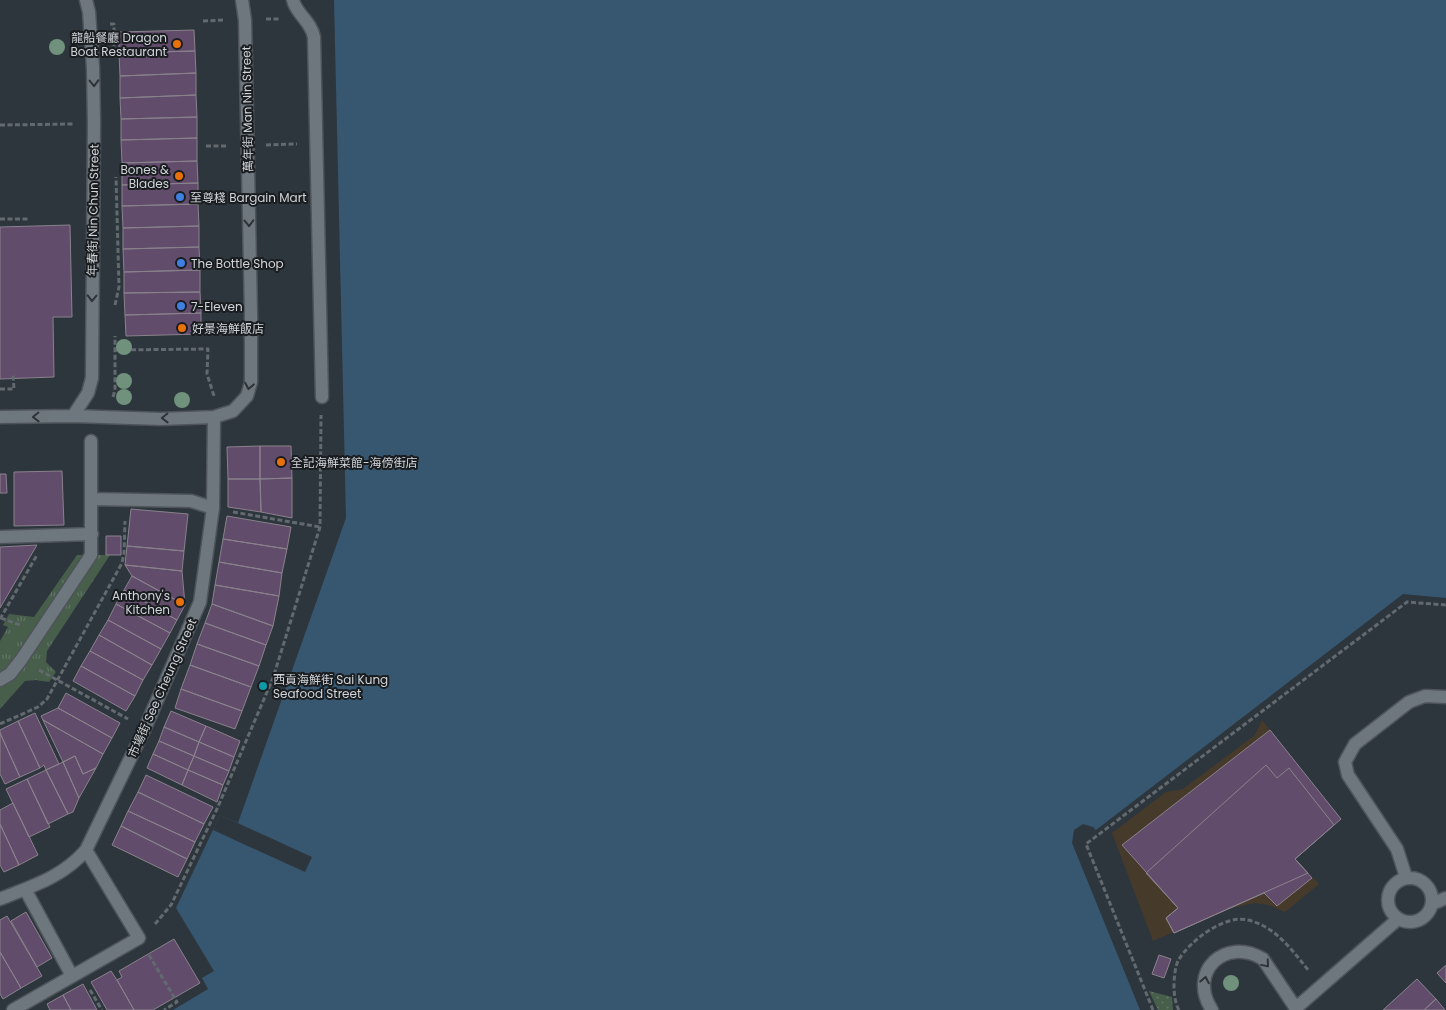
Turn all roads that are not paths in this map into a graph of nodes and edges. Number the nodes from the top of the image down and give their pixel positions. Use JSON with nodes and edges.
{"nodes":[{"id":1,"x":86,"y":0,"type":"edge"},
{"id":2,"x":242,"y":0,"type":"edge"},
{"id":3,"x":293,"y":0,"type":"edge"},
{"id":4,"x":322,"y":397,"type":"road end"},
{"id":5,"x":73,"y":416,"type":"junction"},
{"id":6,"x":0,"y":417,"type":"edge"},
{"id":7,"x":214,"y":417,"type":"junction"},
{"id":8,"x":91,"y":441,"type":"dead end"},
{"id":9,"x":92,"y":499,"type":"junction"},
{"id":10,"x":213,"y":508,"type":"junction"},
{"id":11,"x":92,"y":534,"type":"junction"},
{"id":12,"x":0,"y":537,"type":"edge"},
{"id":13,"x":0,"y":680,"type":"edge"},
{"id":14,"x":1446,"y":697,"type":"edge"},
{"id":15,"x":82,"y":855,"type":"junction"},
{"id":16,"x":1406,"y":877,"type":"junction"},
{"id":17,"x":25,"y":889,"type":"junction"},
{"id":18,"x":1446,"y":898,"type":"edge"},
{"id":19,"x":0,"y":899,"type":"edge"},
{"id":20,"x":1432,"y":904,"type":"junction"},
{"id":21,"x":1398,"y":919,"type":"junction"},
{"id":22,"x":72,"y":976,"type":"junction"},
{"id":23,"x":1296,"y":1009,"type":"edge"},
{"id":24,"x":13,"y":1010,"type":"edge"},
{"id":25,"x":1212,"y":1010,"type":"edge"}],
"edges":[{"from":1,"to":5,"type":"street","name":"年春街 Nin Chun Street","one_way":true},
{"from":2,"to":7,"type":"street","name":"萬年街 Man Nin Street","one_way":true},
{"from":3,"to":4,"type":"street"},
{"from":5,"to":6,"type":"street","name":"萬年街 Man Nin Street","one_way":true},
{"from":7,"to":5,"type":"street","name":"萬年街 Man Nin Street","one_way":true},
{"from":7,"to":10,"type":"street","name":"市場街 See Cheung Street"},
{"from":8,"to":9,"type":"street"},
{"from":9,"to":10,"type":"street"},
{"from":9,"to":11,"type":"street"},
{"from":10,"to":15,"type":"street","name":"市場街 See Cheung Street"},
{"from":11,"to":12,"type":"street"},
{"from":11,"to":13,"type":"street"},
{"from":14,"to":16,"type":"street"},
{"from":15,"to":17,"type":"street","name":"市場街 See Cheung Street"},
{"from":15,"to":22,"type":"street"},
{"from":16,"to":20,"type":"street"},
{"from":16,"to":21,"type":"street"},
{"from":17,"to":19,"type":"street","name":"市場街 See Cheung Street"},
{"from":17,"to":22,"type":"street"},
{"from":18,"to":20,"type":"street"},
{"from":20,"to":21,"type":"street"},
{"from":21,"to":23,"type":"street"},
{"from":22,"to":24,"type":"street"},
{"from":25,"to":23,"type":"street","one_way":true}]}
